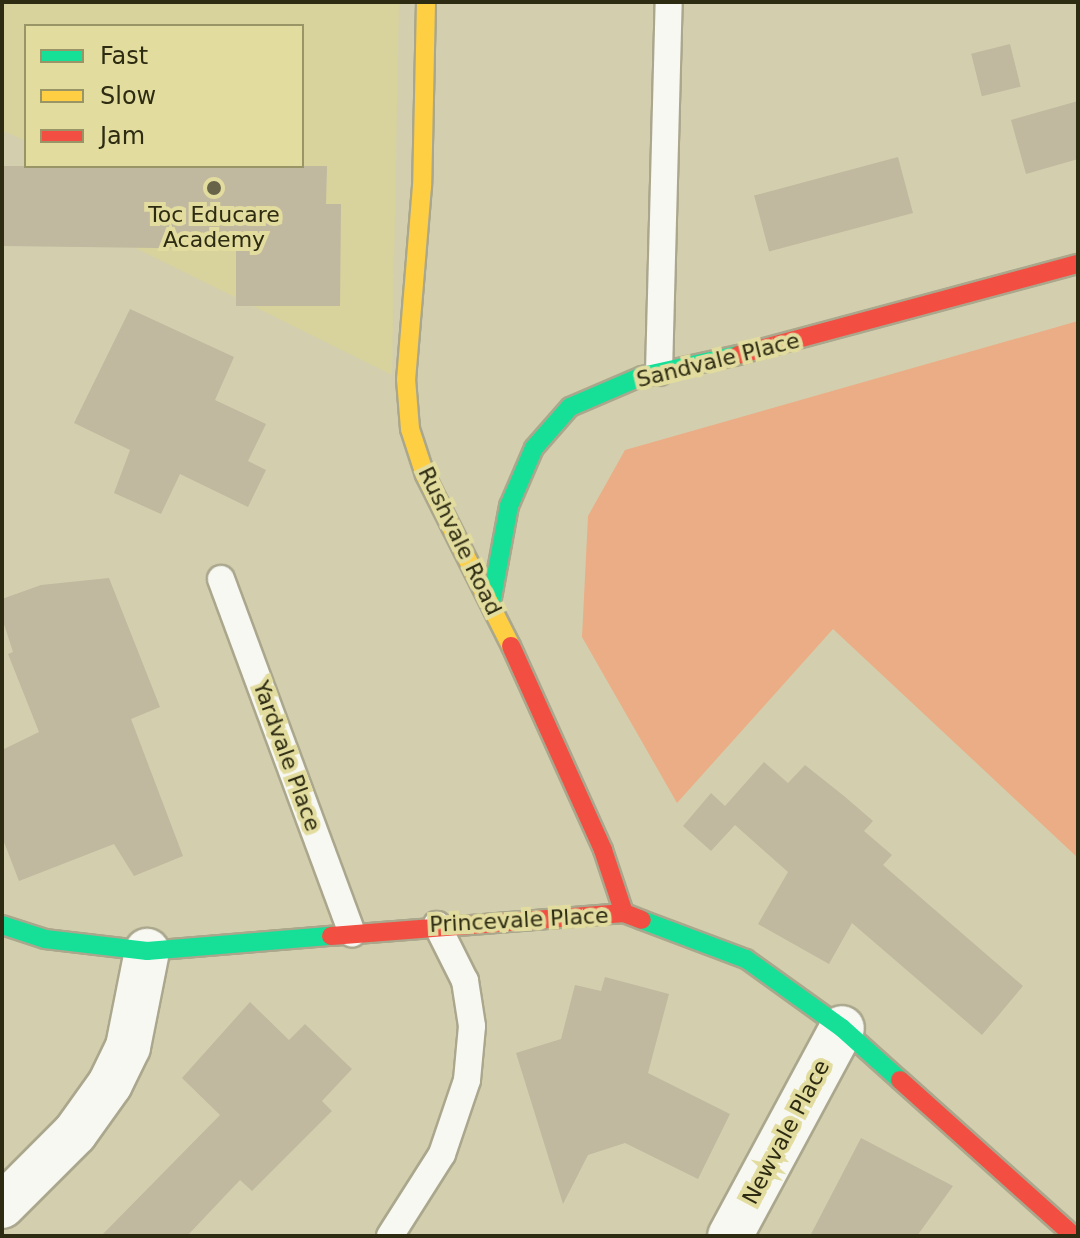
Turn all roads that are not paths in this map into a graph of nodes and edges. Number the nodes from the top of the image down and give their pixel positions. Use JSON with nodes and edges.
{"nodes":[{"id":1,"x":426,"y":2,"type":"edge"},
{"id":2,"x":669,"y":2,"type":"edge"},
{"id":3,"x":1078,"y":264,"type":"edge"},
{"id":4,"x":659,"y":372,"type":"junction"},
{"id":5,"x":221,"y":579,"type":"dead end"},
{"id":6,"x":491,"y":603,"type":"junction"},
{"id":7,"x":624,"y":913,"type":"junction"},
{"id":8,"x":2,"y":925,"type":"edge"},
{"id":9,"x":437,"y":925,"type":"junction"},
{"id":10,"x":352,"y":934,"type":"junction"},
{"id":11,"x":147,"y":951,"type":"junction"},
{"id":12,"x":842,"y":1028,"type":"junction"},
{"id":13,"x":2,"y":1206,"type":"edge"},
{"id":14,"x":390,"y":1236,"type":"edge"},
{"id":15,"x":730,"y":1236,"type":"edge"},
{"id":16,"x":1074,"y":1236,"type":"edge"}],
"edges":[{"from":1,"to":6,"type":"street","name":"Rushvale Road"},
{"from":2,"to":4,"type":"lane"},
{"from":3,"to":4,"type":"street","name":"Sandvale Place"},
{"from":4,"to":6,"type":"street","name":"Sandvale Place"},
{"from":5,"to":10,"type":"lane","name":"Yardvale Place"},
{"from":6,"to":7,"type":"street","name":"Rushvale Road"},
{"from":7,"to":9,"type":"street","name":"Princevale Place"},
{"from":7,"to":12,"type":"street","name":"Princevale Place"},
{"from":8,"to":11,"type":"street","name":"Princevale Place"},
{"from":9,"to":10,"type":"street","name":"Princevale Place"},
{"from":9,"to":14,"type":"lane"},
{"from":10,"to":11,"type":"street","name":"Princevale Place"},
{"from":11,"to":13,"type":"street"},
{"from":12,"to":15,"type":"street","name":"Newvale Place"},
{"from":12,"to":16,"type":"street","name":"Princevale Place"}]}
